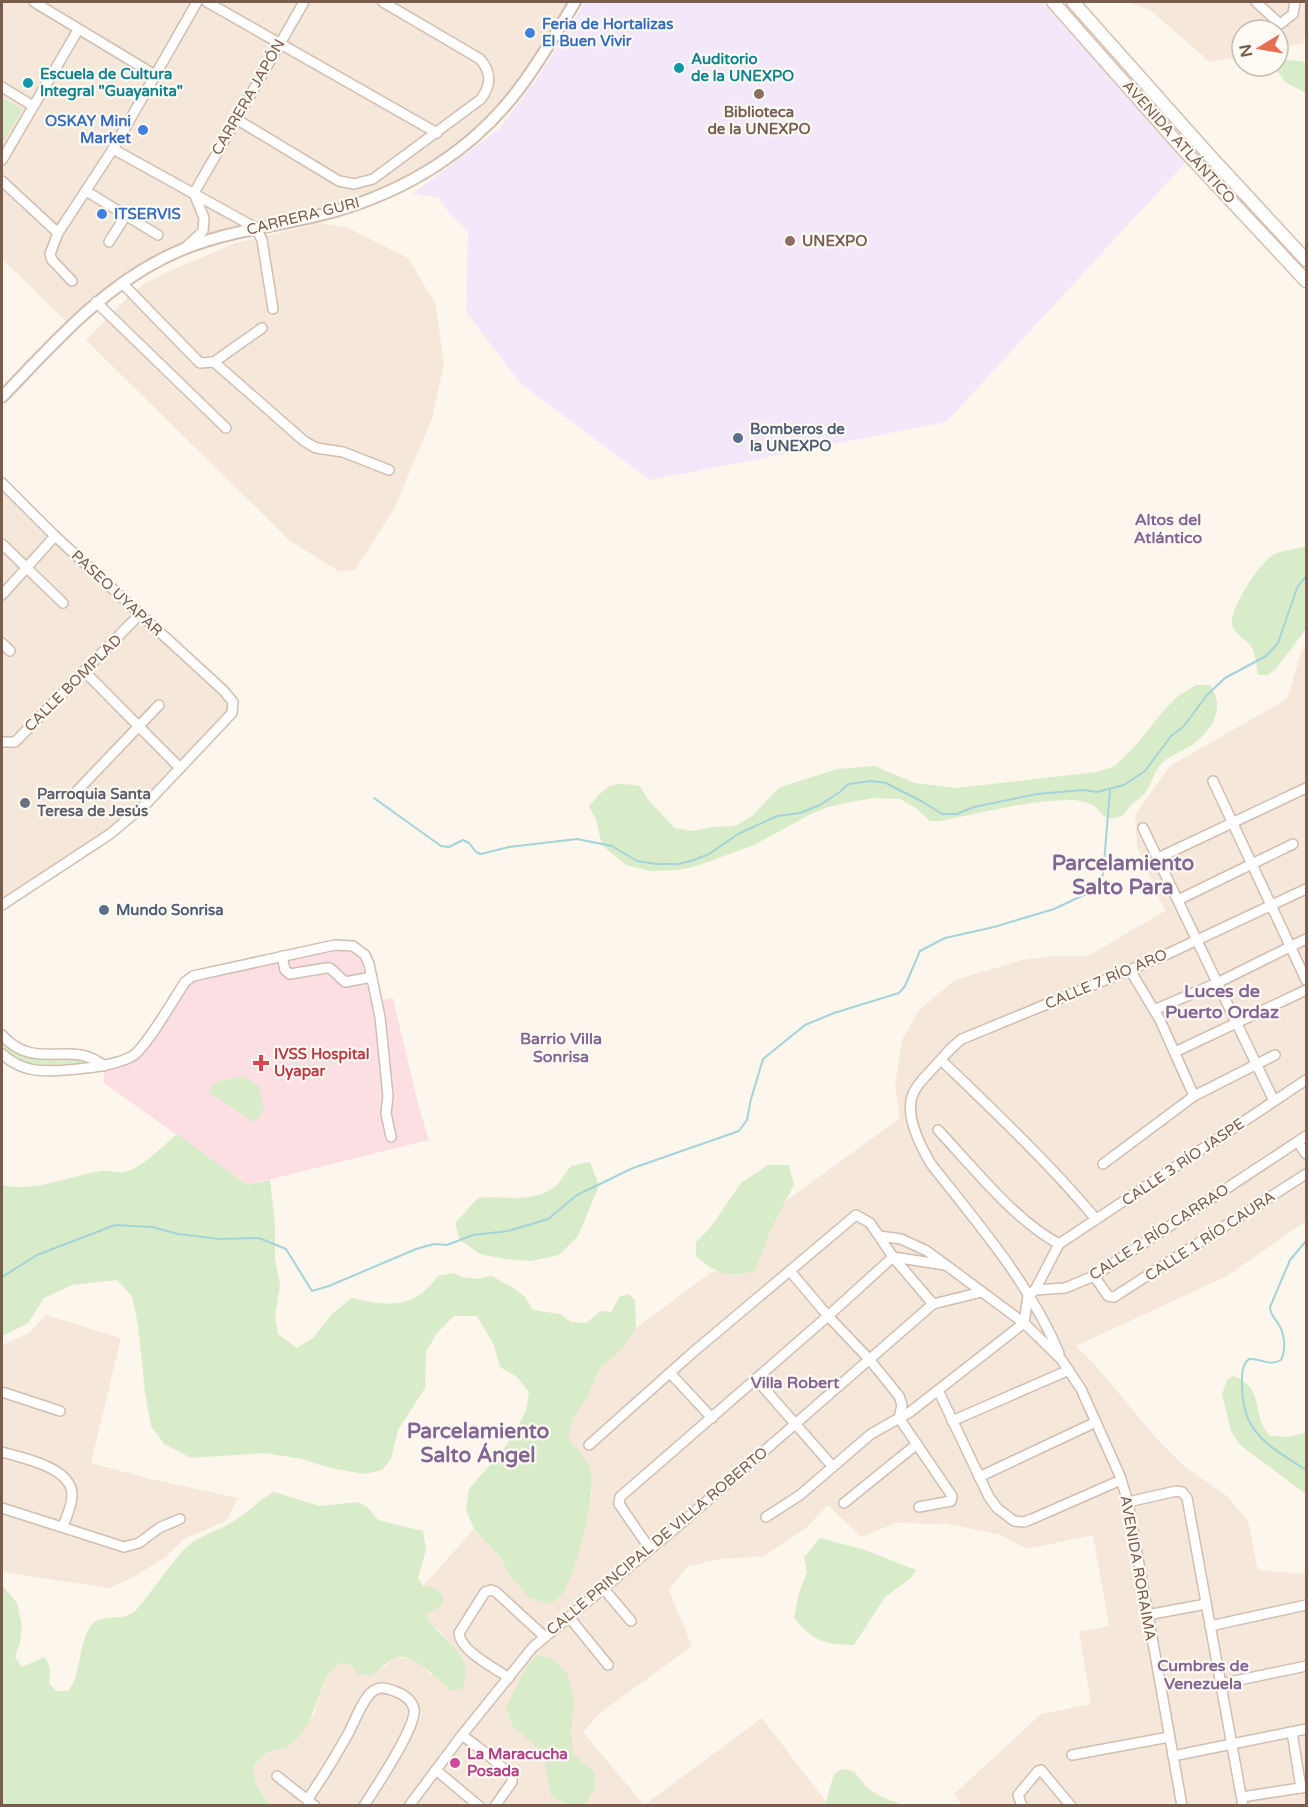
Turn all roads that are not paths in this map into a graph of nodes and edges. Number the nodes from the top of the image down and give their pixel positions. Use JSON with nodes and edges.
{"nodes":[{"id":1,"x":34,"y":2,"type":"edge"},
{"id":2,"x":197,"y":2,"type":"edge"},
{"id":3,"x":207,"y":2,"type":"edge"},
{"id":4,"x":304,"y":2,"type":"edge"},
{"id":5,"x":383,"y":2,"type":"edge"},
{"id":6,"x":575,"y":2,"type":"edge"},
{"id":7,"x":1053,"y":2,"type":"edge"},
{"id":8,"x":1073,"y":2,"type":"edge"},
{"id":9,"x":1256,"y":2,"type":"edge"},
{"id":10,"x":1295,"y":2,"type":"edge"},
{"id":11,"x":78,"y":30,"type":"junction"},
{"id":12,"x":280,"y":42,"type":"junction"},
{"id":13,"x":155,"y":75,"type":"junction"},
{"id":14,"x":2,"y":87,"type":"edge"},
{"id":15,"x":33,"y":106,"type":"junction"},
{"id":16,"x":236,"y":119,"type":"junction"},
{"id":17,"x":437,"y":133,"type":"junction"},
{"id":18,"x":113,"y":149,"type":"junction"},
{"id":19,"x":2,"y":160,"type":"edge"},
{"id":20,"x":2,"y":181,"type":"edge"},
{"id":21,"x":86,"y":191,"type":"junction"},
{"id":22,"x":194,"y":193,"type":"junction"},
{"id":23,"x":126,"y":215,"type":"junction"},
{"id":24,"x":256,"y":228,"type":"junction"},
{"id":25,"x":58,"y":233,"type":"junction"},
{"id":26,"x":158,"y":235,"type":"dead end"},
{"id":27,"x":109,"y":242,"type":"dead end"},
{"id":28,"x":185,"y":248,"type":"junction"},
{"id":29,"x":1306,"y":260,"type":"edge"},
{"id":30,"x":72,"y":281,"type":"dead end"},
{"id":31,"x":1306,"y":281,"type":"edge"},
{"id":32,"x":122,"y":283,"type":"junction"},
{"id":33,"x":96,"y":302,"type":"junction"},
{"id":34,"x":273,"y":309,"type":"dead end"},
{"id":35,"x":262,"y":328,"type":"dead end"},
{"id":36,"x":214,"y":362,"type":"junction"},
{"id":37,"x":2,"y":397,"type":"edge"},
{"id":38,"x":226,"y":428,"type":"dead end"},
{"id":39,"x":389,"y":470,"type":"dead end"},
{"id":40,"x":2,"y":483,"type":"edge"},
{"id":41,"x":55,"y":536,"type":"junction"},
{"id":42,"x":2,"y":544,"type":"edge"},
{"id":43,"x":26,"y":567,"type":"junction"},
{"id":44,"x":2,"y":595,"type":"edge"},
{"id":45,"x":63,"y":603,"type":"dead end"},
{"id":46,"x":140,"y":614,"type":"junction"},
{"id":47,"x":2,"y":643,"type":"edge"},
{"id":48,"x":10,"y":651,"type":"dead end"},
{"id":49,"x":85,"y":672,"type":"junction"},
{"id":50,"x":159,"y":705,"type":"dead end"},
{"id":51,"x":139,"y":727,"type":"junction"},
{"id":52,"x":2,"y":742,"type":"edge"},
{"id":53,"x":180,"y":768,"type":"junction"},
{"id":54,"x":1213,"y":781,"type":"dead end"},
{"id":55,"x":1306,"y":788,"type":"edge"},
{"id":56,"x":77,"y":791,"type":"dead end"},
{"id":57,"x":1232,"y":824,"type":"junction"},
{"id":58,"x":1143,"y":828,"type":"dead end"},
{"id":59,"x":1293,"y":844,"type":"dead end"},
{"id":60,"x":1158,"y":858,"type":"junction"},
{"id":61,"x":1252,"y":864,"type":"junction"},
{"id":62,"x":1306,"y":889,"type":"edge"},
{"id":63,"x":1178,"y":900,"type":"junction"},
{"id":64,"x":2,"y":905,"type":"edge"},
{"id":65,"x":1272,"y":905,"type":"junction"},
{"id":66,"x":1306,"y":939,"type":"edge"},
{"id":67,"x":1197,"y":940,"type":"junction"},
{"id":68,"x":1291,"y":946,"type":"junction"},
{"id":69,"x":282,"y":956,"type":"junction"},
{"id":70,"x":1130,"y":970,"type":"junction"},
{"id":71,"x":372,"y":977,"type":"junction"},
{"id":72,"x":1306,"y":980,"type":"edge"},
{"id":73,"x":1217,"y":982,"type":"junction"},
{"id":74,"x":1306,"y":990,"type":"edge"},
{"id":75,"x":1154,"y":1010,"type":"junction"},
{"id":76,"x":1236,"y":1024,"type":"junction"},
{"id":77,"x":2,"y":1035,"type":"edge"},
{"id":78,"x":1175,"y":1052,"type":"junction"},
{"id":79,"x":2,"y":1054,"type":"edge"},
{"id":80,"x":1275,"y":1055,"type":"dead end"},
{"id":81,"x":940,"y":1060,"type":"junction"},
{"id":82,"x":1255,"y":1064,"type":"junction"},
{"id":83,"x":104,"y":1066,"type":"junction"},
{"id":84,"x":1306,"y":1080,"type":"edge"},
{"id":85,"x":1194,"y":1096,"type":"junction"},
{"id":86,"x":1274,"y":1101,"type":"junction"},
{"id":87,"x":938,"y":1130,"type":"dead end"},
{"id":88,"x":391,"y":1137,"type":"dead end"},
{"id":89,"x":1302,"y":1139,"type":"edge"},
{"id":90,"x":1306,"y":1154,"type":"edge"},
{"id":91,"x":1103,"y":1164,"type":"dead end"},
{"id":92,"x":1306,"y":1174,"type":"edge"},
{"id":93,"x":1095,"y":1219,"type":"junction"},
{"id":94,"x":879,"y":1236,"type":"junction"},
{"id":95,"x":1059,"y":1244,"type":"junction"},
{"id":96,"x":893,"y":1257,"type":"junction"},
{"id":97,"x":949,"y":1266,"type":"junction"},
{"id":98,"x":790,"y":1271,"type":"junction"},
{"id":99,"x":1094,"y":1276,"type":"junction"},
{"id":100,"x":982,"y":1292,"type":"junction"},
{"id":101,"x":1031,"y":1293,"type":"junction"},
{"id":102,"x":933,"y":1304,"type":"junction"},
{"id":103,"x":828,"y":1316,"type":"junction"},
{"id":104,"x":1024,"y":1323,"type":"junction"},
{"id":105,"x":869,"y":1359,"type":"junction"},
{"id":106,"x":1061,"y":1359,"type":"junction"},
{"id":107,"x":1069,"y":1370,"type":"junction"},
{"id":108,"x":670,"y":1373,"type":"junction"},
{"id":109,"x":756,"y":1379,"type":"junction"},
{"id":110,"x":938,"y":1390,"type":"junction"},
{"id":111,"x":2,"y":1392,"type":"edge"},
{"id":112,"x":60,"y":1412,"type":"dead end"},
{"id":113,"x":712,"y":1418,"type":"junction"},
{"id":114,"x":899,"y":1418,"type":"junction"},
{"id":115,"x":952,"y":1421,"type":"junction"},
{"id":116,"x":1096,"y":1422,"type":"junction"},
{"id":117,"x":795,"y":1423,"type":"junction"},
{"id":118,"x":917,"y":1444,"type":"junction"},
{"id":119,"x":589,"y":1445,"type":"dead end"},
{"id":120,"x":2,"y":1452,"type":"edge"},
{"id":121,"x":833,"y":1467,"type":"junction"},
{"id":122,"x":980,"y":1477,"type":"junction"},
{"id":123,"x":1121,"y":1480,"type":"junction"},
{"id":124,"x":1128,"y":1502,"type":"junction"},
{"id":125,"x":844,"y":1503,"type":"dead end"},
{"id":126,"x":919,"y":1507,"type":"dead end"},
{"id":127,"x":2,"y":1508,"type":"edge"},
{"id":128,"x":766,"y":1517,"type":"dead end"},
{"id":129,"x":180,"y":1519,"type":"dead end"},
{"id":130,"x":63,"y":1527,"type":"junction"},
{"id":131,"x":650,"y":1549,"type":"junction"},
{"id":132,"x":603,"y":1588,"type":"junction"},
{"id":133,"x":1206,"y":1604,"type":"junction"},
{"id":134,"x":1306,"y":1605,"type":"edge"},
{"id":135,"x":1147,"y":1615,"type":"junction"},
{"id":136,"x":569,"y":1617,"type":"junction"},
{"id":137,"x":631,"y":1621,"type":"dead end"},
{"id":138,"x":1210,"y":1626,"type":"junction"},
{"id":139,"x":545,"y":1636,"type":"junction"},
{"id":140,"x":608,"y":1665,"type":"dead end"},
{"id":141,"x":1306,"y":1666,"type":"edge"},
{"id":142,"x":509,"y":1678,"type":"junction"},
{"id":143,"x":1220,"y":1684,"type":"junction"},
{"id":144,"x":1306,"y":1729,"type":"edge"},
{"id":145,"x":1292,"y":1732,"type":"junction"},
{"id":146,"x":462,"y":1735,"type":"junction"},
{"id":147,"x":1169,"y":1737,"type":"junction"},
{"id":148,"x":1232,"y":1744,"type":"junction"},
{"id":149,"x":1072,"y":1755,"type":"dead end"},
{"id":150,"x":1173,"y":1756,"type":"junction"},
{"id":151,"x":436,"y":1770,"type":"junction"},
{"id":152,"x":277,"y":1776,"type":"dead end"},
{"id":153,"x":1304,"y":1787,"type":"edge"},
{"id":154,"x":1243,"y":1801,"type":"edge"},
{"id":155,"x":311,"y":1803,"type":"edge"},
{"id":156,"x":1021,"y":1804,"type":"edge"},
{"id":157,"x":364,"y":1806,"type":"edge"},
{"id":158,"x":409,"y":1806,"type":"edge"},
{"id":159,"x":479,"y":1806,"type":"edge"},
{"id":160,"x":495,"y":1806,"type":"edge"},
{"id":161,"x":1071,"y":1806,"type":"edge"},
{"id":162,"x":1182,"y":1806,"type":"edge"}],
"edges":[{"from":1,"to":11,"type":"street"},
{"from":2,"to":13,"type":"street"},
{"from":3,"to":12,"type":"street"},
{"from":4,"to":12,"type":"street","name":"CARRERA JAPÓN"},
{"from":5,"to":17,"type":"street"},
{"from":6,"to":24,"type":"street","name":"CARRERA GURI"},
{"from":7,"to":31,"type":"main road","name":"AVENIDA ATLÁNTICO"},
{"from":8,"to":29,"type":"main road","name":"AVENIDA ATLÁNTICO"},
{"from":9,"to":10,"type":"street"},
{"from":11,"to":13,"type":"street"},
{"from":11,"to":15,"type":"street"},
{"from":12,"to":16,"type":"street","name":"CARRERA JAPÓN"},
{"from":12,"to":17,"type":"street"},
{"from":13,"to":18,"type":"street"},
{"from":14,"to":15,"type":"street"},
{"from":15,"to":19,"type":"street"},
{"from":16,"to":17,"type":"street"},
{"from":16,"to":22,"type":"street","name":"CARRERA JAPÓN"},
{"from":18,"to":21,"type":"street"},
{"from":18,"to":22,"type":"street"},
{"from":20,"to":25,"type":"street"},
{"from":21,"to":23,"type":"street"},
{"from":21,"to":25,"type":"street"},
{"from":22,"to":24,"type":"street"},
{"from":22,"to":28,"type":"street"},
{"from":23,"to":26,"type":"street"},
{"from":23,"to":27,"type":"street"},
{"from":24,"to":28,"type":"street","name":"CARRERA GURI"},
{"from":24,"to":34,"type":"street"},
{"from":25,"to":30,"type":"street"},
{"from":28,"to":32,"type":"street","name":"CARRERA GURI"},
{"from":32,"to":33,"type":"street","name":"CARRERA GURI"},
{"from":32,"to":36,"type":"street"},
{"from":33,"to":37,"type":"street","name":"CARRERA GURI"},
{"from":33,"to":38,"type":"street"},
{"from":35,"to":36,"type":"street"},
{"from":36,"to":39,"type":"street"},
{"from":40,"to":41,"type":"street","name":"PASEO UYAPAR"},
{"from":41,"to":43,"type":"street"},
{"from":41,"to":46,"type":"street","name":"PASEO UYAPAR"},
{"from":42,"to":43,"type":"street"},
{"from":43,"to":44,"type":"street"},
{"from":43,"to":45,"type":"street"},
{"from":46,"to":49,"type":"street","name":"CALLE BOMPLAD"},
{"from":46,"to":53,"type":"street","name":"PASEO UYAPAR"},
{"from":47,"to":48,"type":"street"},
{"from":49,"to":51,"type":"street"},
{"from":49,"to":52,"type":"street","name":"CALLE BOMPLAD"},
{"from":50,"to":51,"type":"street"},
{"from":51,"to":53,"type":"street"},
{"from":51,"to":56,"type":"street"},
{"from":53,"to":64,"type":"street"},
{"from":54,"to":57,"type":"street"},
{"from":55,"to":57,"type":"street"},
{"from":57,"to":60,"type":"street"},
{"from":57,"to":61,"type":"street"},
{"from":58,"to":60,"type":"street"},
{"from":59,"to":61,"type":"street"},
{"from":60,"to":63,"type":"street"},
{"from":61,"to":63,"type":"street"},
{"from":61,"to":65,"type":"street"},
{"from":62,"to":65,"type":"street","name":"CALLE 7 RÍO ARO"},
{"from":63,"to":67,"type":"street"},
{"from":65,"to":67,"type":"street","name":"CALLE 7 RÍO ARO"},
{"from":65,"to":68,"type":"street"},
{"from":66,"to":68,"type":"street"},
{"from":67,"to":70,"type":"street","name":"CALLE 7 RÍO ARO"},
{"from":67,"to":73,"type":"street"},
{"from":68,"to":72,"type":"street"},
{"from":68,"to":73,"type":"street"},
{"from":69,"to":71,"type":"street"},
{"from":69,"to":71,"type":"street"},
{"from":69,"to":83,"type":"street"},
{"from":70,"to":75,"type":"street"},
{"from":70,"to":81,"type":"street","name":"CALLE 7 RÍO ARO"},
{"from":71,"to":88,"type":"street"},
{"from":73,"to":75,"type":"street"},
{"from":73,"to":76,"type":"street"},
{"from":74,"to":76,"type":"street"},
{"from":75,"to":78,"type":"street"},
{"from":76,"to":78,"type":"street"},
{"from":76,"to":82,"type":"street"},
{"from":77,"to":83,"type":"street"},
{"from":78,"to":85,"type":"street"},
{"from":79,"to":83,"type":"street"},
{"from":80,"to":82,"type":"street"},
{"from":81,"to":93,"type":"street"},
{"from":81,"to":101,"type":"street","name":"CALLE 7 RÍO ARO"},
{"from":82,"to":85,"type":"street"},
{"from":82,"to":86,"type":"street"},
{"from":84,"to":86,"type":"street","name":"CALLE 3 RÍO JASPE"},
{"from":85,"to":91,"type":"street"},
{"from":86,"to":93,"type":"street","name":"CALLE 3 RÍO JASPE"},
{"from":87,"to":95,"type":"street"},
{"from":89,"to":90,"type":"street"},
{"from":89,"to":99,"type":"street","name":"CALLE 2 RÍO CARRAO"},
{"from":92,"to":99,"type":"street","name":"CALLE 1 RÍO CAURA"},
{"from":93,"to":95,"type":"street","name":"CALLE 3 RÍO JASPE"},
{"from":94,"to":96,"type":"street"},
{"from":94,"to":97,"type":"street","name":"AVENIDA RORAIMA"},
{"from":94,"to":98,"type":"street"},
{"from":95,"to":101,"type":"street"},
{"from":96,"to":97,"type":"street"},
{"from":96,"to":102,"type":"street"},
{"from":96,"to":103,"type":"street"},
{"from":97,"to":100,"type":"street","name":"AVENIDA RORAIMA"},
{"from":98,"to":103,"type":"street"},
{"from":98,"to":108,"type":"street"},
{"from":99,"to":101,"type":"street","name":"CALLE 2 RÍO CARRAO"},
{"from":100,"to":102,"type":"street"},
{"from":100,"to":104,"type":"street","name":"AVENIDA RORAIMA"},
{"from":101,"to":104,"type":"street"},
{"from":101,"to":106,"type":"street"},
{"from":102,"to":105,"type":"street","name":"CALLE PRINCIPAL DE VILLA ROBERTO"},
{"from":103,"to":105,"type":"street"},
{"from":103,"to":109,"type":"street"},
{"from":104,"to":106,"type":"street","name":"AVENIDA RORAIMA"},
{"from":104,"to":110,"type":"street"},
{"from":105,"to":114,"type":"street"},
{"from":105,"to":117,"type":"street","name":"CALLE PRINCIPAL DE VILLA ROBERTO"},
{"from":106,"to":107,"type":"street","name":"AVENIDA RORAIMA"},
{"from":107,"to":115,"type":"street"},
{"from":107,"to":116,"type":"street","name":"AVENIDA RORAIMA"},
{"from":108,"to":113,"type":"street"},
{"from":108,"to":119,"type":"street"},
{"from":109,"to":113,"type":"street"},
{"from":109,"to":117,"type":"street"},
{"from":110,"to":114,"type":"street"},
{"from":110,"to":115,"type":"street"},
{"from":111,"to":112,"type":"street"},
{"from":113,"to":131,"type":"street"},
{"from":114,"to":118,"type":"street"},
{"from":114,"to":121,"type":"street"},
{"from":115,"to":122,"type":"street"},
{"from":116,"to":122,"type":"street"},
{"from":116,"to":123,"type":"street","name":"AVENIDA RORAIMA"},
{"from":117,"to":121,"type":"street"},
{"from":117,"to":131,"type":"street","name":"CALLE PRINCIPAL DE VILLA ROBERTO"},
{"from":118,"to":125,"type":"street"},
{"from":118,"to":126,"type":"street"},
{"from":120,"to":130,"type":"street"},
{"from":121,"to":128,"type":"street"},
{"from":122,"to":123,"type":"street"},
{"from":123,"to":124,"type":"street","name":"AVENIDA RORAIMA"},
{"from":124,"to":133,"type":"street"},
{"from":124,"to":135,"type":"street","name":"AVENIDA RORAIMA"},
{"from":127,"to":130,"type":"street"},
{"from":129,"to":130,"type":"street"},
{"from":131,"to":132,"type":"street","name":"CALLE PRINCIPAL DE VILLA ROBERTO"},
{"from":132,"to":136,"type":"street","name":"CALLE PRINCIPAL DE VILLA ROBERTO"},
{"from":132,"to":137,"type":"street"},
{"from":133,"to":135,"type":"street"},
{"from":133,"to":138,"type":"street"},
{"from":134,"to":138,"type":"street"},
{"from":135,"to":147,"type":"street","name":"AVENIDA RORAIMA"},
{"from":136,"to":139,"type":"street","name":"CALLE PRINCIPAL DE VILLA ROBERTO"},
{"from":136,"to":140,"type":"street"},
{"from":138,"to":143,"type":"street"},
{"from":139,"to":142,"type":"street","name":"CALLE PRINCIPAL DE VILLA ROBERTO"},
{"from":139,"to":142,"type":"street"},
{"from":141,"to":143,"type":"street"},
{"from":142,"to":146,"type":"street","name":"CALLE PRINCIPAL DE VILLA ROBERTO"},
{"from":143,"to":148,"type":"street"},
{"from":144,"to":145,"type":"street"},
{"from":145,"to":148,"type":"street"},
{"from":145,"to":153,"type":"street"},
{"from":146,"to":151,"type":"street","name":"CALLE PRINCIPAL DE VILLA ROBERTO"},
{"from":146,"to":160,"type":"street"},
{"from":147,"to":149,"type":"street"},
{"from":147,"to":150,"type":"street","name":"AVENIDA RORAIMA"},
{"from":148,"to":150,"type":"street"},
{"from":148,"to":154,"type":"street"},
{"from":150,"to":162,"type":"street","name":"AVENIDA RORAIMA"},
{"from":151,"to":158,"type":"street","name":"CALLE PRINCIPAL DE VILLA ROBERTO"},
{"from":151,"to":159,"type":"street"},
{"from":152,"to":155,"type":"street"},
{"from":153,"to":154,"type":"street"},
{"from":155,"to":157,"type":"street"},
{"from":156,"to":161,"type":"street"}]}
